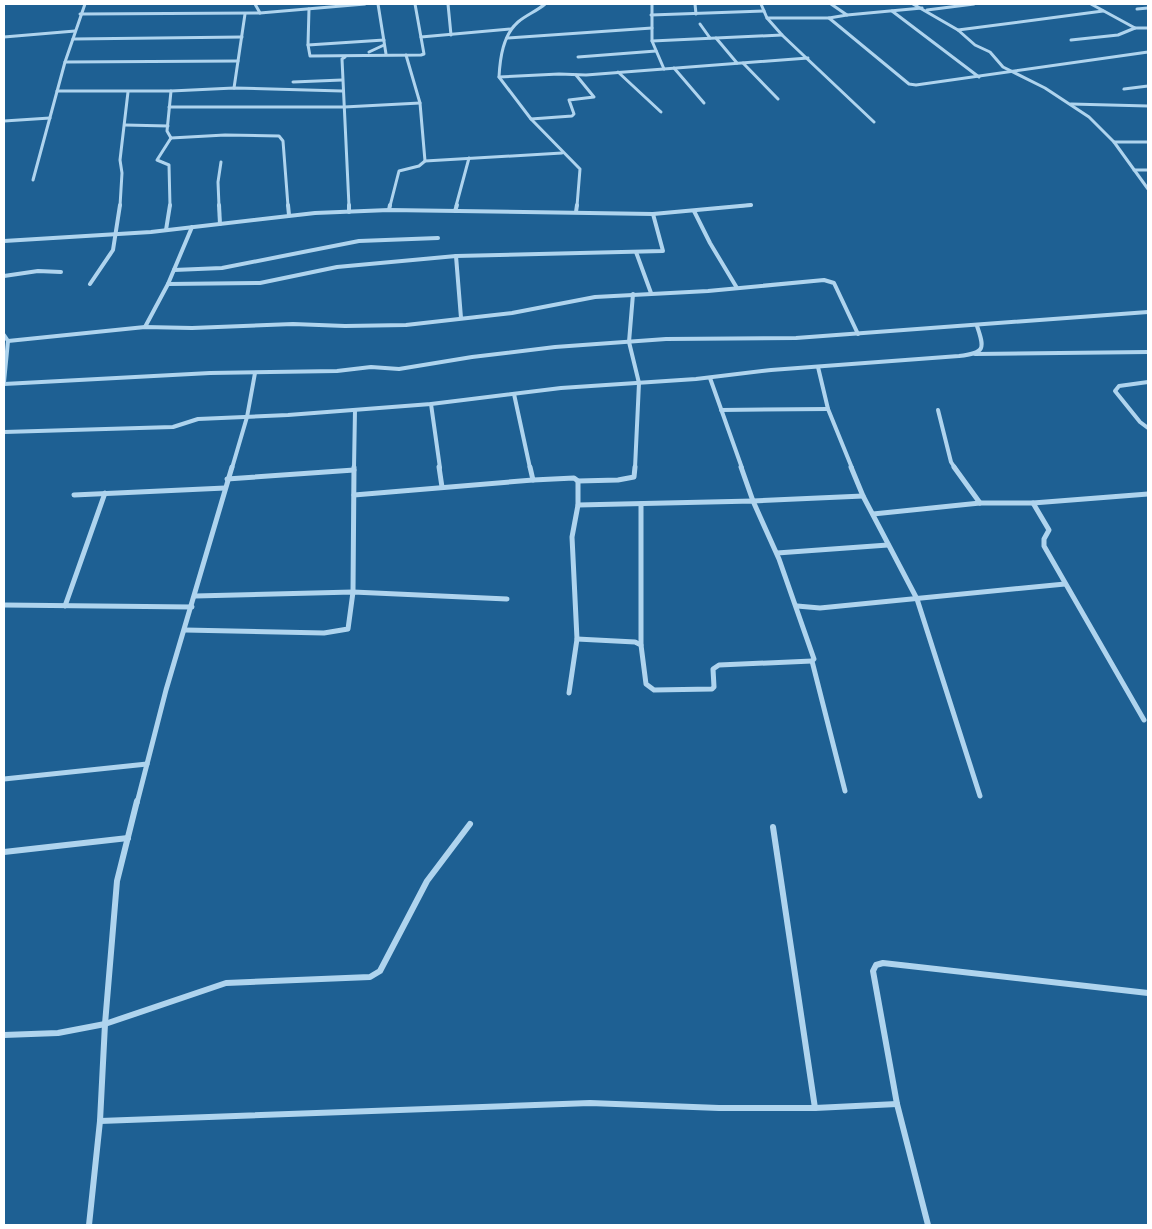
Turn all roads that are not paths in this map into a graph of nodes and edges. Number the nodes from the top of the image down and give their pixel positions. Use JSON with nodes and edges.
{"nodes":[{"id":1,"x":85,"y":4,"type":"edge"},
{"id":2,"x":255,"y":4,"type":"edge"},
{"id":3,"x":365,"y":4,"type":"edge"},
{"id":4,"x":378,"y":4,"type":"edge"},
{"id":5,"x":415,"y":4,"type":"edge"},
{"id":6,"x":448,"y":4,"type":"edge"},
{"id":7,"x":545,"y":4,"type":"edge"},
{"id":8,"x":652,"y":4,"type":"edge"},
{"id":9,"x":695,"y":4,"type":"edge"},
{"id":10,"x":761,"y":4,"type":"edge"},
{"id":11,"x":831,"y":4,"type":"edge"},
{"id":12,"x":913,"y":4,"type":"edge"},
{"id":13,"x":974,"y":4,"type":"edge"},
{"id":14,"x":1090,"y":4,"type":"edge"},
{"id":15,"x":922,"y":8,"type":"junction"},
{"id":16,"x":1148,"y":8,"type":"edge"},
{"id":17,"x":309,"y":9,"type":"junction"},
{"id":18,"x":1137,"y":9,"type":"dead end"},
{"id":19,"x":926,"y":10,"type":"junction"},
{"id":20,"x":892,"y":11,"type":"junction"},
{"id":21,"x":1103,"y":11,"type":"junction"},
{"id":22,"x":764,"y":12,"type":"junction"},
{"id":23,"x":80,"y":14,"type":"junction"},
{"id":24,"x":245,"y":14,"type":"junction"},
{"id":25,"x":260,"y":14,"type":"junction"},
{"id":26,"x":696,"y":14,"type":"junction"},
{"id":27,"x":651,"y":15,"type":"junction"},
{"id":28,"x":848,"y":15,"type":"junction"},
{"id":29,"x":768,"y":18,"type":"junction"},
{"id":30,"x":829,"y":18,"type":"junction"},
{"id":31,"x":700,"y":24,"type":"dead end"},
{"id":32,"x":652,"y":28,"type":"junction"},
{"id":33,"x":1135,"y":28,"type":"junction"},
{"id":34,"x":1148,"y":28,"type":"edge"},
{"id":35,"x":511,"y":30,"type":"junction"},
{"id":36,"x":958,"y":30,"type":"junction"},
{"id":37,"x":75,"y":31,"type":"junction"},
{"id":38,"x":451,"y":35,"type":"junction"},
{"id":39,"x":782,"y":35,"type":"junction"},
{"id":40,"x":4,"y":37,"type":"edge"},
{"id":41,"x":242,"y":37,"type":"junction"},
{"id":42,"x":421,"y":37,"type":"junction"},
{"id":43,"x":507,"y":38,"type":"junction"},
{"id":44,"x":710,"y":38,"type":"junction"},
{"id":45,"x":716,"y":38,"type":"junction"},
{"id":46,"x":73,"y":39,"type":"junction"},
{"id":47,"x":384,"y":40,"type":"junction"},
{"id":48,"x":1071,"y":40,"type":"dead end"},
{"id":49,"x":652,"y":41,"type":"junction"},
{"id":50,"x":308,"y":44,"type":"junction"},
{"id":51,"x":384,"y":45,"type":"junction"},
{"id":52,"x":656,"y":51,"type":"junction"},
{"id":53,"x":1148,"y":52,"type":"edge"},
{"id":54,"x":359,"y":54,"type":"junction"},
{"id":55,"x":386,"y":54,"type":"junction"},
{"id":56,"x":406,"y":55,"type":"junction"},
{"id":57,"x":345,"y":57,"type":"junction"},
{"id":58,"x":578,"y":57,"type":"dead end"},
{"id":59,"x":808,"y":58,"type":"junction"},
{"id":60,"x":238,"y":61,"type":"junction"},
{"id":61,"x":65,"y":62,"type":"junction"},
{"id":62,"x":742,"y":63,"type":"junction"},
{"id":63,"x":737,"y":64,"type":"junction"},
{"id":64,"x":674,"y":68,"type":"junction"},
{"id":65,"x":664,"y":69,"type":"junction"},
{"id":66,"x":618,"y":72,"type":"junction"},
{"id":67,"x":1013,"y":73,"type":"junction"},
{"id":68,"x":576,"y":75,"type":"junction"},
{"id":69,"x":499,"y":77,"type":"junction"},
{"id":70,"x":979,"y":77,"type":"junction"},
{"id":71,"x":342,"y":80,"type":"junction"},
{"id":72,"x":293,"y":82,"type":"dead end"},
{"id":73,"x":1148,"y":86,"type":"edge"},
{"id":74,"x":234,"y":88,"type":"junction"},
{"id":75,"x":1124,"y":89,"type":"dead end"},
{"id":76,"x":171,"y":91,"type":"junction"},
{"id":77,"x":342,"y":91,"type":"junction"},
{"id":78,"x":57,"y":92,"type":"junction"},
{"id":79,"x":128,"y":92,"type":"junction"},
{"id":80,"x":778,"y":99,"type":"dead end"},
{"id":81,"x":420,"y":103,"type":"junction"},
{"id":82,"x":704,"y":103,"type":"dead end"},
{"id":83,"x":1071,"y":104,"type":"junction"},
{"id":84,"x":1148,"y":106,"type":"edge"},
{"id":85,"x":169,"y":107,"type":"junction"},
{"id":86,"x":344,"y":107,"type":"junction"},
{"id":87,"x":661,"y":112,"type":"dead end"},
{"id":88,"x":50,"y":118,"type":"junction"},
{"id":89,"x":531,"y":119,"type":"junction"},
{"id":90,"x":4,"y":121,"type":"edge"},
{"id":91,"x":874,"y":122,"type":"dead end"},
{"id":92,"x":125,"y":126,"type":"junction"},
{"id":93,"x":168,"y":126,"type":"junction"},
{"id":94,"x":171,"y":138,"type":"junction"},
{"id":95,"x":1114,"y":142,"type":"junction"},
{"id":96,"x":1148,"y":142,"type":"edge"},
{"id":97,"x":562,"y":153,"type":"junction"},
{"id":98,"x":469,"y":158,"type":"junction"},
{"id":99,"x":425,"y":161,"type":"junction"},
{"id":100,"x":221,"y":162,"type":"dead end"},
{"id":101,"x":1134,"y":170,"type":"junction"},
{"id":102,"x":1148,"y":170,"type":"edge"},
{"id":103,"x":33,"y":180,"type":"dead end"},
{"id":104,"x":1148,"y":189,"type":"edge"},
{"id":105,"x":751,"y":205,"type":"dead end"},
{"id":106,"x":389,"y":210,"type":"junction"},
{"id":107,"x":455,"y":211,"type":"junction"},
{"id":108,"x":694,"y":211,"type":"junction"},
{"id":109,"x":350,"y":212,"type":"junction"},
{"id":110,"x":576,"y":212,"type":"junction"},
{"id":111,"x":653,"y":214,"type":"junction"},
{"id":112,"x":289,"y":215,"type":"junction"},
{"id":113,"x":220,"y":224,"type":"junction"},
{"id":114,"x":192,"y":227,"type":"junction"},
{"id":115,"x":166,"y":230,"type":"junction"},
{"id":116,"x":115,"y":235,"type":"junction"},
{"id":117,"x":438,"y":238,"type":"dead end"},
{"id":118,"x":4,"y":241,"type":"edge"},
{"id":119,"x":636,"y":252,"type":"junction"},
{"id":120,"x":456,"y":256,"type":"junction"},
{"id":121,"x":174,"y":270,"type":"junction"},
{"id":122,"x":61,"y":272,"type":"dead end"},
{"id":123,"x":4,"y":276,"type":"edge"},
{"id":124,"x":90,"y":284,"type":"dead end"},
{"id":125,"x":168,"y":284,"type":"junction"},
{"id":126,"x":737,"y":288,"type":"junction"},
{"id":127,"x":651,"y":293,"type":"junction"},
{"id":128,"x":633,"y":294,"type":"junction"},
{"id":129,"x":1148,"y":312,"type":"edge"},
{"id":130,"x":461,"y":318,"type":"junction"},
{"id":131,"x":977,"y":326,"type":"junction"},
{"id":132,"x":145,"y":327,"type":"junction"},
{"id":133,"x":858,"y":334,"type":"junction"},
{"id":134,"x":4,"y":335,"type":"edge"},
{"id":135,"x":8,"y":341,"type":"junction"},
{"id":136,"x":629,"y":342,"type":"junction"},
{"id":137,"x":6,"y":348,"type":"edge"},
{"id":138,"x":1148,"y":352,"type":"edge"},
{"id":139,"x":974,"y":354,"type":"junction"},
{"id":140,"x":818,"y":367,"type":"junction"},
{"id":141,"x":255,"y":373,"type":"junction"},
{"id":142,"x":4,"y":375,"type":"edge"},
{"id":143,"x":710,"y":378,"type":"junction"},
{"id":144,"x":1148,"y":382,"type":"edge"},
{"id":145,"x":4,"y":383,"type":"edge"},
{"id":146,"x":639,"y":383,"type":"junction"},
{"id":147,"x":514,"y":394,"type":"junction"},
{"id":148,"x":431,"y":404,"type":"junction"},
{"id":149,"x":828,"y":409,"type":"junction"},
{"id":150,"x":355,"y":410,"type":"junction"},
{"id":151,"x":721,"y":410,"type":"junction"},
{"id":152,"x":938,"y":410,"type":"dead end"},
{"id":153,"x":247,"y":417,"type":"junction"},
{"id":154,"x":1148,"y":428,"type":"edge"},
{"id":155,"x":4,"y":432,"type":"edge"},
{"id":156,"x":354,"y":470,"type":"junction"},
{"id":157,"x":228,"y":480,"type":"junction"},
{"id":158,"x":533,"y":480,"type":"junction"},
{"id":159,"x":578,"y":481,"type":"junction"},
{"id":160,"x":225,"y":488,"type":"junction"},
{"id":161,"x":442,"y":488,"type":"junction"},
{"id":162,"x":104,"y":493,"type":"junction"},
{"id":163,"x":1148,"y":494,"type":"edge"},
{"id":164,"x":74,"y":495,"type":"dead end"},
{"id":165,"x":354,"y":496,"type":"junction"},
{"id":166,"x":863,"y":496,"type":"junction"},
{"id":167,"x":753,"y":501,"type":"junction"},
{"id":168,"x":980,"y":503,"type":"junction"},
{"id":169,"x":1033,"y":503,"type":"junction"},
{"id":170,"x":578,"y":504,"type":"junction"},
{"id":171,"x":641,"y":504,"type":"junction"},
{"id":172,"x":873,"y":514,"type":"junction"},
{"id":173,"x":888,"y":545,"type":"junction"},
{"id":174,"x":777,"y":552,"type":"junction"},
{"id":175,"x":1065,"y":584,"type":"junction"},
{"id":176,"x":353,"y":592,"type":"junction"},
{"id":177,"x":195,"y":596,"type":"junction"},
{"id":178,"x":507,"y":599,"type":"dead end"},
{"id":179,"x":917,"y":599,"type":"junction"},
{"id":180,"x":4,"y":605,"type":"edge"},
{"id":181,"x":64,"y":606,"type":"junction"},
{"id":182,"x":797,"y":606,"type":"junction"},
{"id":183,"x":192,"y":607,"type":"junction"},
{"id":184,"x":185,"y":630,"type":"junction"},
{"id":185,"x":577,"y":639,"type":"junction"},
{"id":186,"x":641,"y":645,"type":"junction"},
{"id":187,"x":812,"y":661,"type":"junction"},
{"id":188,"x":569,"y":693,"type":"dead end"},
{"id":189,"x":1144,"y":720,"type":"dead end"},
{"id":190,"x":147,"y":764,"type":"junction"},
{"id":191,"x":4,"y":778,"type":"edge"},
{"id":192,"x":845,"y":791,"type":"dead end"},
{"id":193,"x":980,"y":796,"type":"dead end"},
{"id":194,"x":470,"y":824,"type":"dead end"},
{"id":195,"x":773,"y":827,"type":"dead end"},
{"id":196,"x":128,"y":838,"type":"junction"},
{"id":197,"x":4,"y":852,"type":"edge"},
{"id":198,"x":1148,"y":993,"type":"edge"},
{"id":199,"x":105,"y":1024,"type":"junction"},
{"id":200,"x":4,"y":1035,"type":"edge"},
{"id":201,"x":897,"y":1104,"type":"junction"},
{"id":202,"x":815,"y":1108,"type":"junction"},
{"id":203,"x":100,"y":1121,"type":"junction"},
{"id":204,"x":89,"y":1225,"type":"edge"},
{"id":205,"x":928,"y":1225,"type":"edge"}],
"edges":[{"from":1,"to":23,"type":"street"},
{"from":2,"to":25,"type":"street"},
{"from":3,"to":17,"type":"street"},
{"from":4,"to":47,"type":"street"},
{"from":5,"to":42,"type":"street"},
{"from":6,"to":38,"type":"street"},
{"from":7,"to":35,"type":"street"},
{"from":8,"to":27,"type":"street"},
{"from":9,"to":26,"type":"street"},
{"from":10,"to":22,"type":"street"},
{"from":11,"to":28,"type":"street"},
{"from":12,"to":15,"type":"street"},
{"from":13,"to":19,"type":"street"},
{"from":14,"to":21,"type":"street"},
{"from":15,"to":19,"type":"street"},
{"from":15,"to":20,"type":"street"},
{"from":16,"to":18,"type":"street"},
{"from":17,"to":25,"type":"street"},
{"from":17,"to":50,"type":"street"},
{"from":19,"to":36,"type":"street"},
{"from":20,"to":28,"type":"street"},
{"from":20,"to":70,"type":"street"},
{"from":21,"to":33,"type":"street"},
{"from":21,"to":36,"type":"street"},
{"from":22,"to":26,"type":"street"},
{"from":22,"to":29,"type":"street"},
{"from":23,"to":24,"type":"street"},
{"from":23,"to":37,"type":"street"},
{"from":24,"to":25,"type":"street"},
{"from":24,"to":41,"type":"street"},
{"from":26,"to":27,"type":"street"},
{"from":27,"to":32,"type":"street"},
{"from":28,"to":30,"type":"street"},
{"from":29,"to":30,"type":"street"},
{"from":29,"to":39,"type":"street"},
{"from":30,"to":70,"type":"street"},
{"from":31,"to":44,"type":"street"},
{"from":32,"to":43,"type":"street"},
{"from":32,"to":49,"type":"street"},
{"from":33,"to":34,"type":"street"},
{"from":33,"to":48,"type":"street"},
{"from":35,"to":38,"type":"street"},
{"from":35,"to":43,"type":"street"},
{"from":36,"to":67,"type":"street"},
{"from":37,"to":40,"type":"street"},
{"from":37,"to":46,"type":"street"},
{"from":38,"to":42,"type":"street"},
{"from":39,"to":45,"type":"street"},
{"from":39,"to":59,"type":"street"},
{"from":41,"to":46,"type":"street"},
{"from":41,"to":60,"type":"street"},
{"from":42,"to":56,"type":"street"},
{"from":43,"to":69,"type":"street"},
{"from":44,"to":45,"type":"street"},
{"from":44,"to":49,"type":"street"},
{"from":45,"to":63,"type":"street"},
{"from":46,"to":61,"type":"street"},
{"from":47,"to":50,"type":"street"},
{"from":47,"to":51,"type":"street"},
{"from":49,"to":52,"type":"street"},
{"from":50,"to":57,"type":"street"},
{"from":51,"to":54,"type":"street"},
{"from":51,"to":55,"type":"street"},
{"from":52,"to":58,"type":"street"},
{"from":52,"to":65,"type":"street"},
{"from":53,"to":67,"type":"street"},
{"from":54,"to":55,"type":"street"},
{"from":54,"to":57,"type":"street"},
{"from":55,"to":56,"type":"street"},
{"from":56,"to":81,"type":"street"},
{"from":57,"to":71,"type":"street"},
{"from":59,"to":62,"type":"street"},
{"from":59,"to":91,"type":"street"},
{"from":60,"to":61,"type":"street"},
{"from":60,"to":74,"type":"street"},
{"from":61,"to":78,"type":"street"},
{"from":62,"to":63,"type":"street"},
{"from":62,"to":80,"type":"street"},
{"from":63,"to":64,"type":"street"},
{"from":64,"to":65,"type":"street"},
{"from":64,"to":82,"type":"street"},
{"from":65,"to":66,"type":"street"},
{"from":66,"to":68,"type":"street"},
{"from":66,"to":87,"type":"street"},
{"from":67,"to":70,"type":"street"},
{"from":67,"to":83,"type":"street"},
{"from":68,"to":69,"type":"street"},
{"from":68,"to":89,"type":"street"},
{"from":69,"to":89,"type":"street"},
{"from":71,"to":72,"type":"street"},
{"from":71,"to":77,"type":"street"},
{"from":73,"to":75,"type":"street"},
{"from":74,"to":76,"type":"street"},
{"from":74,"to":77,"type":"street"},
{"from":76,"to":79,"type":"street"},
{"from":76,"to":85,"type":"street"},
{"from":77,"to":86,"type":"street"},
{"from":78,"to":79,"type":"street"},
{"from":78,"to":88,"type":"street"},
{"from":79,"to":92,"type":"street"},
{"from":81,"to":86,"type":"street"},
{"from":81,"to":99,"type":"street"},
{"from":83,"to":84,"type":"street"},
{"from":83,"to":95,"type":"street"},
{"from":85,"to":86,"type":"street"},
{"from":85,"to":93,"type":"street"},
{"from":86,"to":109,"type":"street"},
{"from":88,"to":90,"type":"street"},
{"from":88,"to":103,"type":"street"},
{"from":89,"to":97,"type":"street"},
{"from":92,"to":93,"type":"street"},
{"from":92,"to":116,"type":"street"},
{"from":93,"to":94,"type":"street"},
{"from":94,"to":112,"type":"street"},
{"from":94,"to":115,"type":"street"},
{"from":95,"to":96,"type":"street"},
{"from":95,"to":101,"type":"street"},
{"from":97,"to":98,"type":"street"},
{"from":97,"to":110,"type":"street"},
{"from":98,"to":99,"type":"street"},
{"from":98,"to":107,"type":"street"},
{"from":99,"to":106,"type":"street"},
{"from":100,"to":113,"type":"street"},
{"from":101,"to":102,"type":"street"},
{"from":101,"to":104,"type":"street"},
{"from":105,"to":108,"type":"street"},
{"from":106,"to":107,"type":"street"},
{"from":106,"to":109,"type":"street"},
{"from":107,"to":110,"type":"street"},
{"from":108,"to":111,"type":"street"},
{"from":108,"to":126,"type":"street"},
{"from":109,"to":112,"type":"street"},
{"from":110,"to":111,"type":"street"},
{"from":111,"to":119,"type":"street"},
{"from":112,"to":113,"type":"street"},
{"from":113,"to":114,"type":"street"},
{"from":114,"to":115,"type":"street"},
{"from":114,"to":121,"type":"street"},
{"from":115,"to":116,"type":"street"},
{"from":116,"to":118,"type":"street"},
{"from":116,"to":124,"type":"street"},
{"from":117,"to":121,"type":"street"},
{"from":119,"to":120,"type":"street"},
{"from":119,"to":127,"type":"street"},
{"from":120,"to":125,"type":"street"},
{"from":120,"to":130,"type":"street"},
{"from":121,"to":125,"type":"street"},
{"from":122,"to":123,"type":"street"},
{"from":125,"to":132,"type":"street"},
{"from":126,"to":127,"type":"street"},
{"from":126,"to":133,"type":"street"},
{"from":127,"to":128,"type":"street"},
{"from":128,"to":130,"type":"street"},
{"from":128,"to":136,"type":"street"},
{"from":129,"to":131,"type":"street"},
{"from":130,"to":132,"type":"street"},
{"from":131,"to":133,"type":"street"},
{"from":131,"to":139,"type":"street"},
{"from":132,"to":135,"type":"street"},
{"from":133,"to":136,"type":"street"},
{"from":134,"to":135,"type":"street"},
{"from":135,"to":137,"type":"street"},
{"from":136,"to":141,"type":"street"},
{"from":136,"to":146,"type":"street"},
{"from":137,"to":142,"type":"street"},
{"from":138,"to":139,"type":"street"},
{"from":139,"to":140,"type":"street"},
{"from":140,"to":143,"type":"street"},
{"from":140,"to":149,"type":"street"},
{"from":141,"to":145,"type":"street"},
{"from":141,"to":153,"type":"street"},
{"from":142,"to":145,"type":"street"},
{"from":143,"to":146,"type":"street"},
{"from":143,"to":151,"type":"street"},
{"from":144,"to":154,"type":"street"},
{"from":146,"to":147,"type":"street"},
{"from":146,"to":159,"type":"street"},
{"from":147,"to":148,"type":"street"},
{"from":147,"to":158,"type":"street"},
{"from":148,"to":150,"type":"street"},
{"from":148,"to":161,"type":"street"},
{"from":149,"to":151,"type":"street"},
{"from":149,"to":166,"type":"street"},
{"from":150,"to":153,"type":"street"},
{"from":150,"to":156,"type":"street"},
{"from":151,"to":167,"type":"street"},
{"from":152,"to":168,"type":"street"},
{"from":153,"to":155,"type":"street"},
{"from":153,"to":157,"type":"street"},
{"from":156,"to":157,"type":"street"},
{"from":156,"to":165,"type":"street"},
{"from":157,"to":160,"type":"street"},
{"from":158,"to":159,"type":"street"},
{"from":158,"to":161,"type":"street"},
{"from":159,"to":170,"type":"street"},
{"from":160,"to":162,"type":"street"},
{"from":160,"to":177,"type":"street"},
{"from":161,"to":165,"type":"street"},
{"from":162,"to":164,"type":"street"},
{"from":162,"to":181,"type":"street"},
{"from":163,"to":169,"type":"street"},
{"from":165,"to":176,"type":"street"},
{"from":166,"to":167,"type":"street"},
{"from":166,"to":172,"type":"street"},
{"from":167,"to":171,"type":"street"},
{"from":167,"to":174,"type":"street"},
{"from":168,"to":169,"type":"street"},
{"from":168,"to":172,"type":"street"},
{"from":169,"to":175,"type":"street"},
{"from":170,"to":171,"type":"street"},
{"from":170,"to":185,"type":"street"},
{"from":171,"to":186,"type":"street"},
{"from":172,"to":173,"type":"street"},
{"from":173,"to":174,"type":"street"},
{"from":173,"to":179,"type":"street"},
{"from":174,"to":182,"type":"street"},
{"from":175,"to":179,"type":"street"},
{"from":175,"to":189,"type":"street"},
{"from":176,"to":177,"type":"street"},
{"from":176,"to":178,"type":"street"},
{"from":176,"to":184,"type":"street"},
{"from":177,"to":183,"type":"street"},
{"from":179,"to":182,"type":"street"},
{"from":179,"to":193,"type":"street"},
{"from":180,"to":181,"type":"street"},
{"from":181,"to":183,"type":"street"},
{"from":182,"to":187,"type":"street"},
{"from":183,"to":184,"type":"street"},
{"from":184,"to":190,"type":"street"},
{"from":185,"to":186,"type":"street"},
{"from":185,"to":188,"type":"street"},
{"from":186,"to":187,"type":"street"},
{"from":187,"to":192,"type":"street"},
{"from":190,"to":191,"type":"street"},
{"from":190,"to":196,"type":"street"},
{"from":194,"to":199,"type":"street"},
{"from":195,"to":202,"type":"street"},
{"from":196,"to":197,"type":"street"},
{"from":196,"to":199,"type":"street"},
{"from":198,"to":201,"type":"street"},
{"from":199,"to":200,"type":"street"},
{"from":199,"to":203,"type":"street"},
{"from":201,"to":202,"type":"street"},
{"from":201,"to":205,"type":"street"},
{"from":202,"to":203,"type":"street"},
{"from":203,"to":204,"type":"street"}]}
